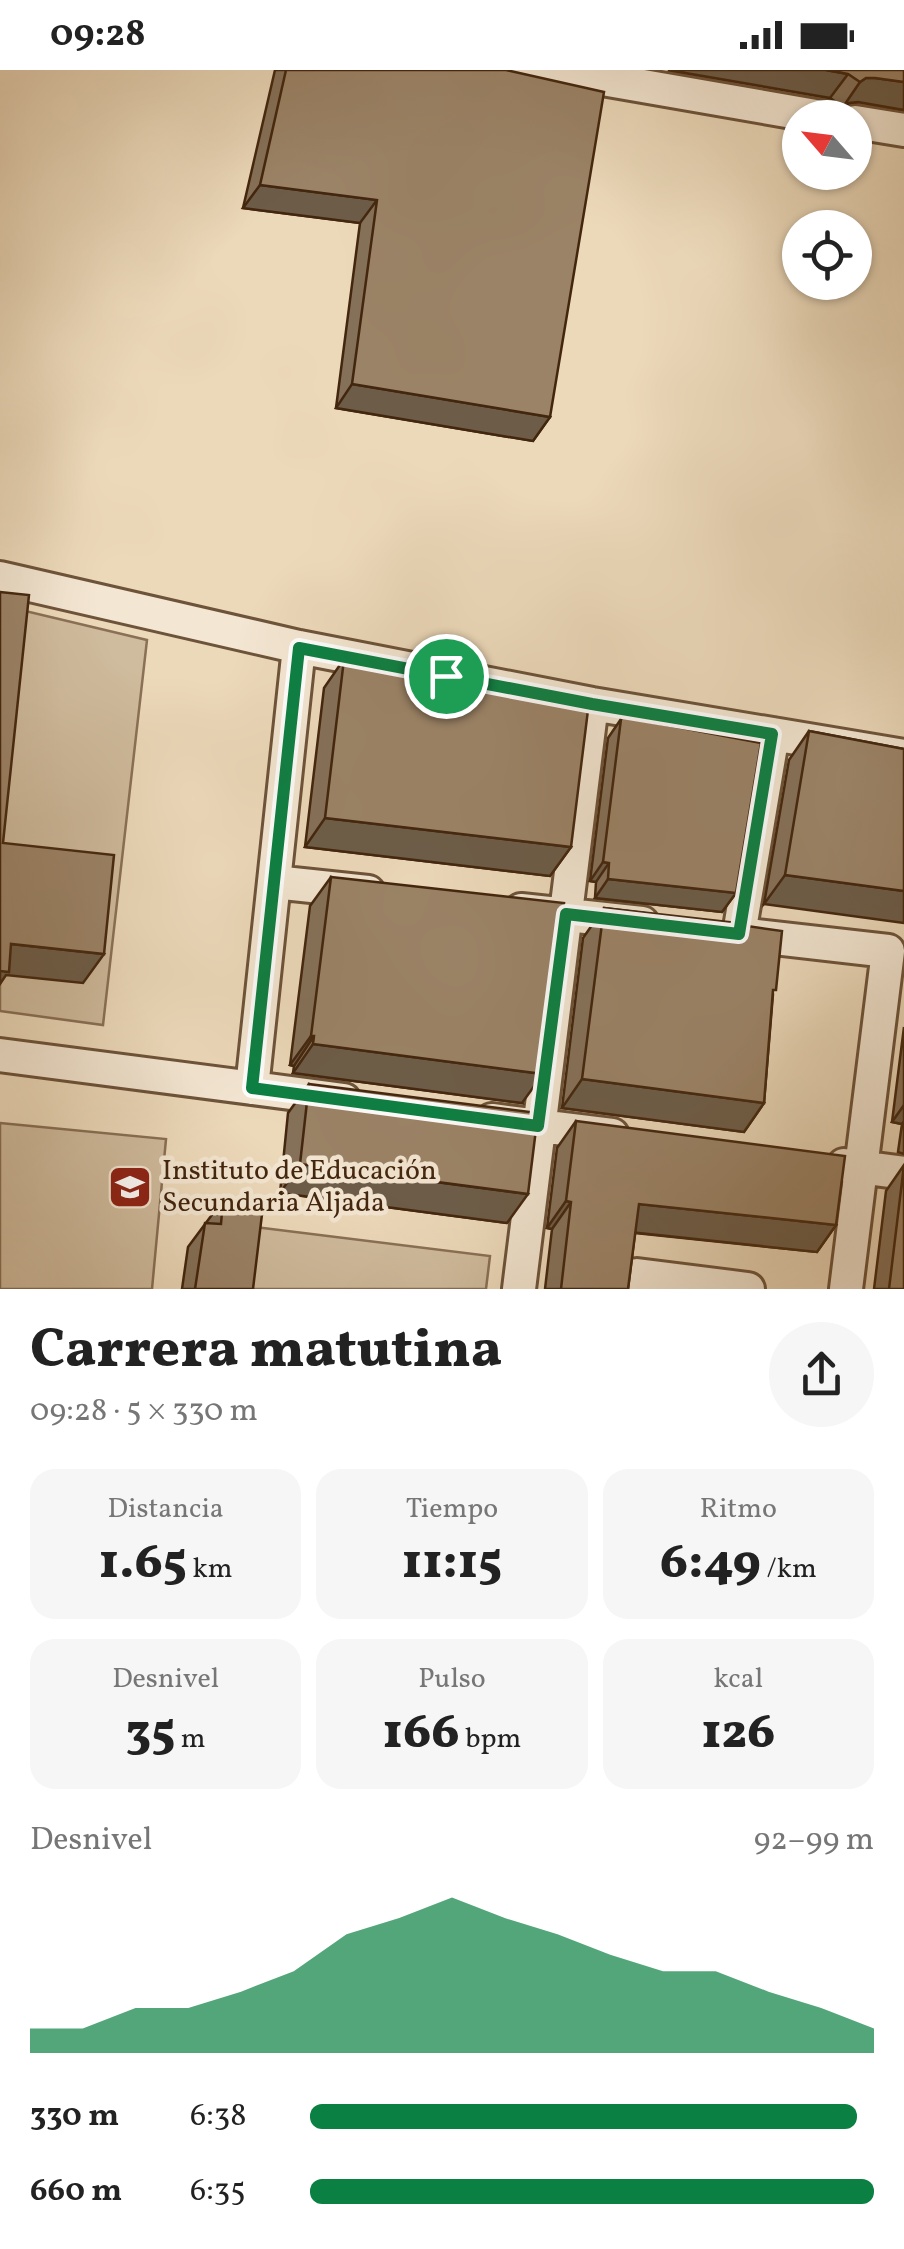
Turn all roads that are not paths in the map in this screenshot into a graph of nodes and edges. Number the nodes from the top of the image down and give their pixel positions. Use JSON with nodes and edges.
{"nodes":[{"id":1,"x":505,"y":70,"type":"edge"},
{"id":2,"x":568,"y":73,"type":"edge"},
{"id":3,"x":782,"y":110,"type":"edge"},
{"id":4,"x":872,"y":125,"type":"edge"},
{"id":5,"x":904,"y":130,"type":"edge"},
{"id":6,"x":0,"y":578,"type":"edge"},
{"id":7,"x":299,"y":648,"type":"junction"},
{"id":8,"x":592,"y":704,"type":"junction"},
{"id":9,"x":772,"y":734,"type":"junction"},
{"id":10,"x":904,"y":756,"type":"edge"},
{"id":11,"x":274,"y":882,"type":"junction"},
{"id":12,"x":390,"y":895,"type":"edge"},
{"id":13,"x":488,"y":906,"type":"edge"},
{"id":14,"x":566,"y":914,"type":"junction"},
{"id":15,"x":739,"y":934,"type":"junction"},
{"id":16,"x":0,"y":1054,"type":"edge"},
{"id":17,"x":252,"y":1088,"type":"junction"},
{"id":18,"x":366,"y":1103,"type":"edge"},
{"id":19,"x":462,"y":1116,"type":"edge"},
{"id":20,"x":538,"y":1126,"type":"junction"},
{"id":21,"x":633,"y":1138,"type":"edge"},
{"id":22,"x":805,"y":1160,"type":"edge"},
{"id":23,"x":862,"y":1167,"type":"junction"},
{"id":24,"x":904,"y":1172,"type":"edge"},
{"id":25,"x":520,"y":1289,"type":"edge"},
{"id":26,"x":635,"y":1289,"type":"edge"},
{"id":27,"x":748,"y":1289,"type":"edge"},
{"id":28,"x":846,"y":1289,"type":"edge"}],
"edges":[{"from":1,"to":2,"type":"street"},
{"from":2,"to":3,"type":"street"},
{"from":4,"to":5,"type":"street"},
{"from":6,"to":7,"type":"street"},
{"from":7,"to":8,"type":"street"},
{"from":7,"to":11,"type":"street"},
{"from":8,"to":9,"type":"street"},
{"from":8,"to":14,"type":"street"},
{"from":9,"to":10,"type":"street"},
{"from":9,"to":15,"type":"street"},
{"from":11,"to":12,"type":"street"},
{"from":11,"to":17,"type":"street"},
{"from":13,"to":14,"type":"street"},
{"from":14,"to":15,"type":"street"},
{"from":14,"to":20,"type":"street"},
{"from":15,"to":23,"type":"street"},
{"from":16,"to":17,"type":"street"},
{"from":17,"to":18,"type":"street"},
{"from":19,"to":20,"type":"street"},
{"from":20,"to":21,"type":"street"},
{"from":20,"to":25,"type":"street"},
{"from":22,"to":23,"type":"street"},
{"from":23,"to":24,"type":"street"},
{"from":23,"to":28,"type":"street"},
{"from":26,"to":27,"type":"street"}]}
